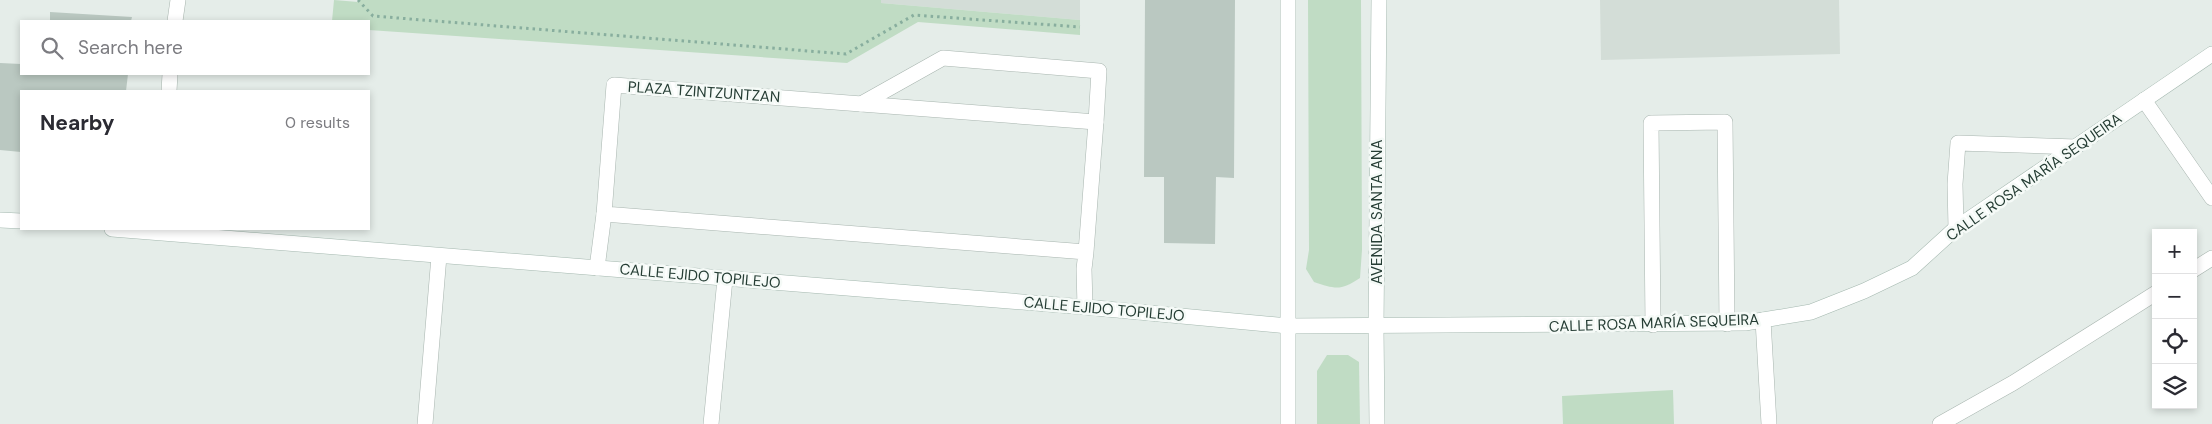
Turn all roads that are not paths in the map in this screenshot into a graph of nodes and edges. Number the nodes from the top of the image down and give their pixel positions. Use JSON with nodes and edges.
{"nodes":[{"id":1,"x":178,"y":0,"type":"edge"},
{"id":2,"x":1288,"y":0,"type":"edge"},
{"id":3,"x":1379,"y":0,"type":"edge"},
{"id":4,"x":176,"y":20,"type":"edge"},
{"id":5,"x":2212,"y":54,"type":"edge"},
{"id":6,"x":170,"y":75,"type":"edge"},
{"id":7,"x":169,"y":90,"type":"edge"},
{"id":8,"x":2144,"y":100,"type":"junction"},
{"id":9,"x":861,"y":104,"type":"junction"},
{"id":10,"x":1096,"y":122,"type":"junction"},
{"id":11,"x":2076,"y":146,"type":"junction"},
{"id":12,"x":2212,"y":198,"type":"edge"},
{"id":13,"x":604,"y":214,"type":"junction"},
{"id":14,"x":0,"y":220,"type":"edge"},
{"id":15,"x":20,"y":222,"type":"edge"},
{"id":16,"x":1956,"y":228,"type":"junction"},
{"id":17,"x":155,"y":230,"type":"edge"},
{"id":18,"x":1086,"y":252,"type":"junction"},
{"id":19,"x":439,"y":256,"type":"junction"},
{"id":20,"x":2212,"y":258,"type":"edge"},
{"id":21,"x":2197,"y":267,"type":"edge"},
{"id":22,"x":597,"y":268,"type":"junction"},
{"id":23,"x":725,"y":279,"type":"junction"},
{"id":24,"x":2152,"y":296,"type":"edge"},
{"id":25,"x":1085,"y":307,"type":"junction"},
{"id":26,"x":1764,"y":320,"type":"junction"},
{"id":27,"x":1727,"y":324,"type":"junction"},
{"id":28,"x":1652,"y":325,"type":"junction"},
{"id":29,"x":1288,"y":326,"type":"junction"},
{"id":30,"x":1376,"y":327,"type":"junction"},
{"id":31,"x":426,"y":424,"type":"edge"},
{"id":32,"x":711,"y":424,"type":"edge"},
{"id":33,"x":1288,"y":424,"type":"edge"},
{"id":34,"x":1377,"y":424,"type":"edge"},
{"id":35,"x":1769,"y":424,"type":"edge"},
{"id":36,"x":1940,"y":424,"type":"edge"}],
"edges":[{"from":1,"to":4,"type":"street"},
{"from":2,"to":29,"type":"street"},
{"from":3,"to":30,"type":"street","name":"AVENIDA SANTA ANA"},
{"from":5,"to":8,"type":"street","name":"CALLE ROSA MARÍA SEQUEIRA"},
{"from":6,"to":7,"type":"street"},
{"from":8,"to":11,"type":"street","name":"CALLE ROSA MARÍA SEQUEIRA"},
{"from":8,"to":12,"type":"street"},
{"from":9,"to":10,"type":"street","name":"PLAZA TZINTZUNTZAN"},
{"from":9,"to":10,"type":"street"},
{"from":9,"to":13,"type":"street","name":"PLAZA TZINTZUNTZAN"},
{"from":10,"to":18,"type":"street"},
{"from":11,"to":16,"type":"street","name":"CALLE ROSA MARÍA SEQUEIRA"},
{"from":11,"to":16,"type":"street"},
{"from":13,"to":18,"type":"street"},
{"from":13,"to":22,"type":"street"},
{"from":14,"to":15,"type":"street"},
{"from":16,"to":26,"type":"street","name":"CALLE ROSA MARÍA SEQUEIRA"},
{"from":17,"to":19,"type":"street","name":"CALLE EJIDO TOPILEJO"},
{"from":18,"to":25,"type":"street"},
{"from":19,"to":22,"type":"street","name":"CALLE EJIDO TOPILEJO"},
{"from":19,"to":31,"type":"street"},
{"from":20,"to":21,"type":"street"},
{"from":22,"to":23,"type":"street","name":"CALLE EJIDO TOPILEJO"},
{"from":23,"to":25,"type":"street","name":"CALLE EJIDO TOPILEJO"},
{"from":23,"to":32,"type":"street"},
{"from":24,"to":36,"type":"street"},
{"from":25,"to":29,"type":"street","name":"CALLE EJIDO TOPILEJO"},
{"from":26,"to":27,"type":"street","name":"CALLE ROSA MARÍA SEQUEIRA"},
{"from":26,"to":35,"type":"street"},
{"from":27,"to":28,"type":"street","name":"CALLE ROSA MARÍA SEQUEIRA"},
{"from":27,"to":28,"type":"street"},
{"from":28,"to":30,"type":"street","name":"CALLE ROSA MARÍA SEQUEIRA"},
{"from":29,"to":30,"type":"street","name":"CALLE ROSA MARÍA SEQUEIRA"},
{"from":29,"to":33,"type":"street"},
{"from":30,"to":34,"type":"street","name":"AVENIDA SANTA ANA"}]}
